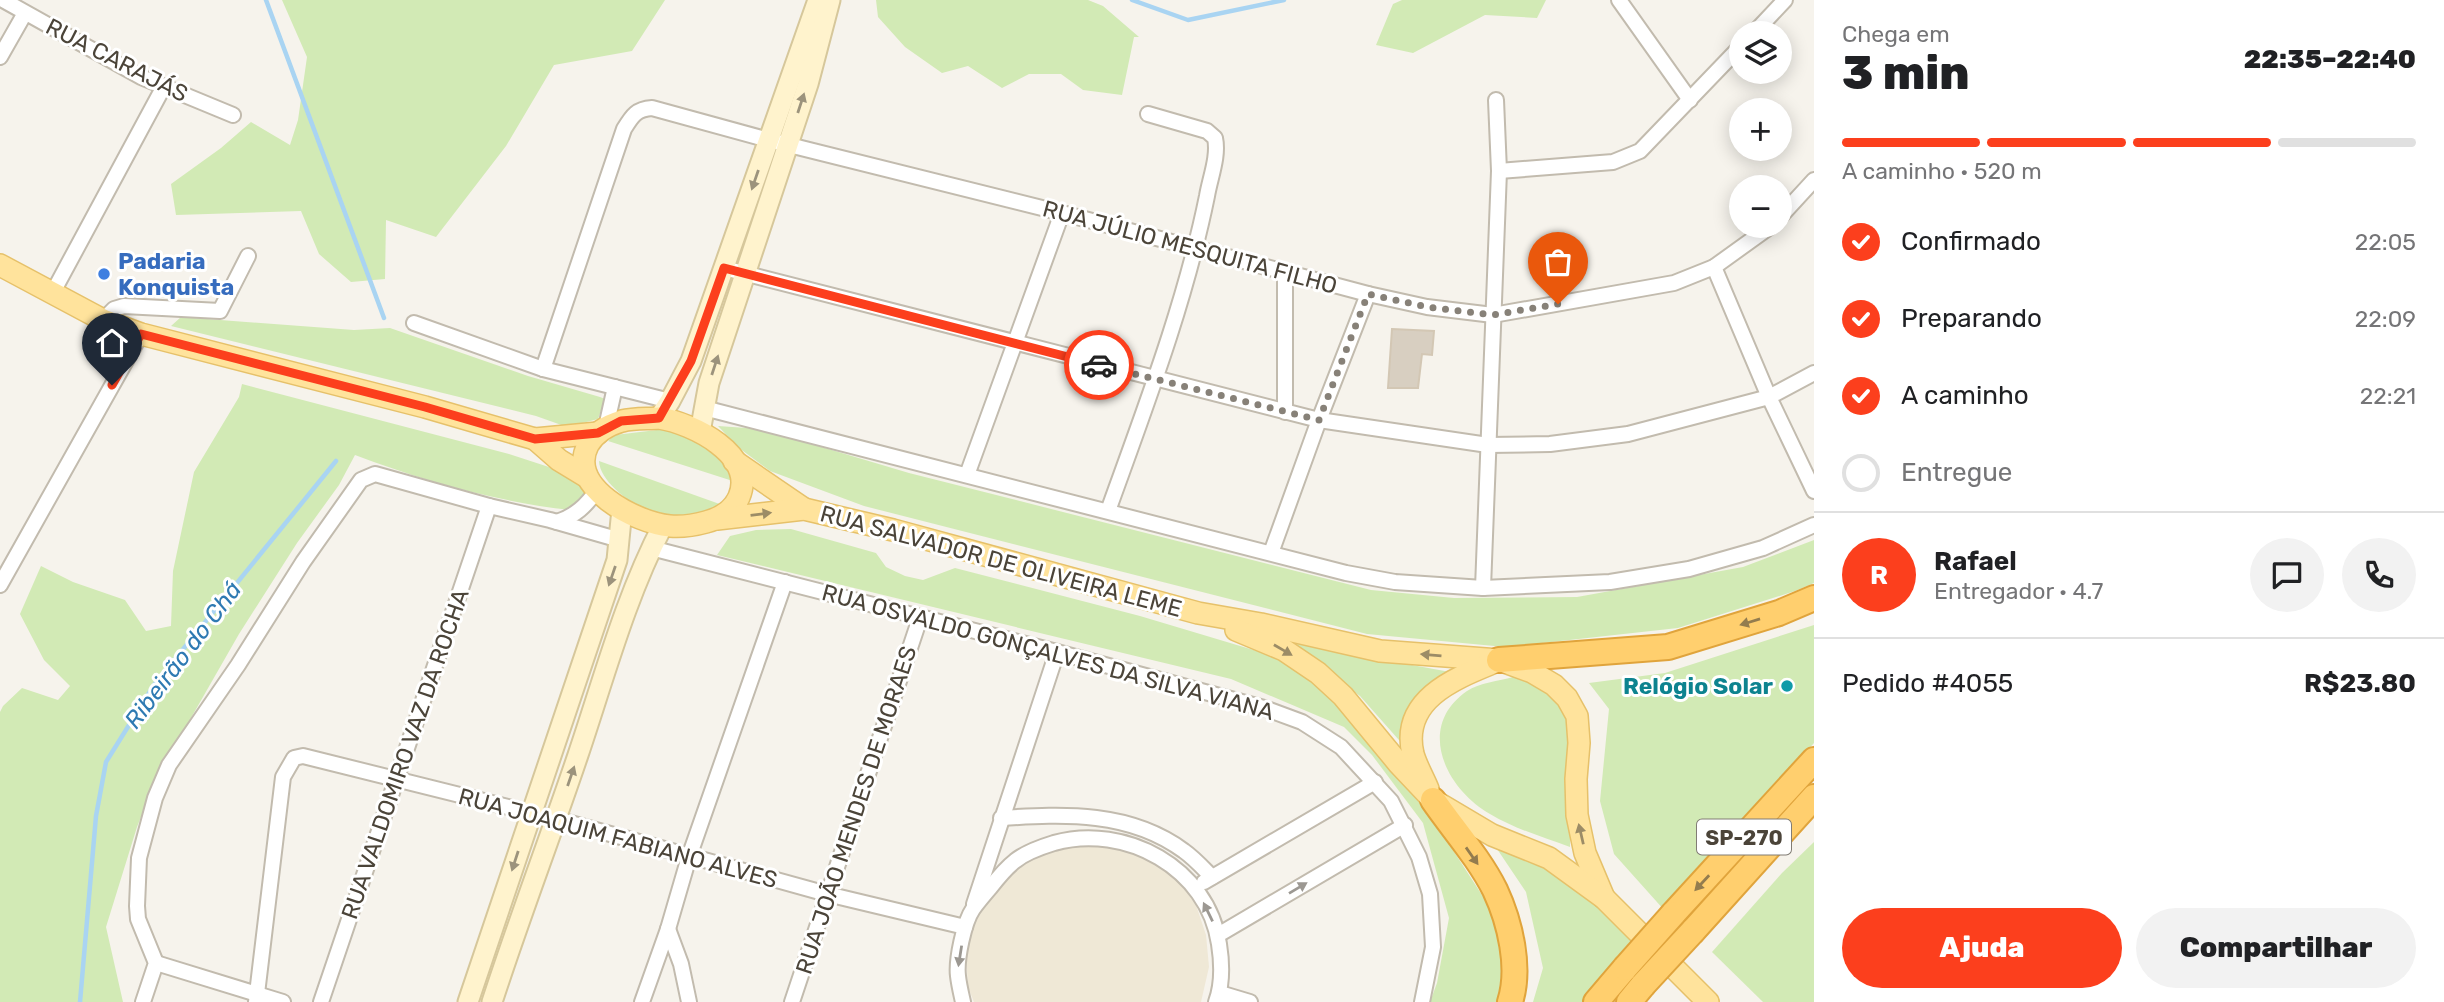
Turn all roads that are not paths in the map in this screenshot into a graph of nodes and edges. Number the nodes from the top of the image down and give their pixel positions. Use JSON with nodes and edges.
{"nodes":[{"id":1,"x":818,"y":0,"type":"edge"},
{"id":2,"x":830,"y":0,"type":"edge"},
{"id":3,"x":1619,"y":0,"type":"edge"},
{"id":4,"x":1786,"y":0,"type":"edge"},
{"id":5,"x":6,"y":1,"type":"edge"},
{"id":6,"x":26,"y":13,"type":"junction"},
{"id":7,"x":1766,"y":21,"type":"edge"},
{"id":8,"x":0,"y":57,"type":"edge"},
{"id":9,"x":1729,"y":59,"type":"edge"},
{"id":10,"x":163,"y":88,"type":"junction"},
{"id":11,"x":1496,"y":100,"type":"dead end"},
{"id":12,"x":1690,"y":100,"type":"junction"},
{"id":13,"x":1148,"y":114,"type":"dead end"},
{"id":14,"x":233,"y":115,"type":"dead end"},
{"id":15,"x":779,"y":142,"type":"junction"},
{"id":16,"x":1499,"y":170,"type":"junction"},
{"id":17,"x":1814,"y":180,"type":"edge"},
{"id":18,"x":1792,"y":204,"type":"edge"},
{"id":19,"x":1062,"y":213,"type":"junction"},
{"id":20,"x":1755,"y":238,"type":"edge"},
{"id":21,"x":1196,"y":250,"type":"junction"},
{"id":22,"x":248,"y":256,"type":"dead end"},
{"id":23,"x":724,"y":268,"type":"junction"},
{"id":24,"x":1714,"y":268,"type":"junction"},
{"id":25,"x":2,"y":271,"type":"edge"},
{"id":26,"x":1285,"y":273,"type":"junction"},
{"id":27,"x":745,"y":274,"type":"junction"},
{"id":28,"x":52,"y":294,"type":"junction"},
{"id":29,"x":1368,"y":294,"type":"junction"},
{"id":30,"x":1493,"y":315,"type":"junction"},
{"id":31,"x":103,"y":320,"type":"junction"},
{"id":32,"x":414,"y":323,"type":"dead end"},
{"id":33,"x":141,"y":334,"type":"junction"},
{"id":34,"x":1017,"y":342,"type":"junction"},
{"id":35,"x":543,"y":369,"type":"junction"},
{"id":36,"x":1814,"y":373,"type":"edge"},
{"id":37,"x":1155,"y":380,"type":"junction"},
{"id":38,"x":615,"y":387,"type":"junction"},
{"id":39,"x":1769,"y":397,"type":"junction"},
{"id":40,"x":704,"y":408,"type":"junction"},
{"id":41,"x":665,"y":410,"type":"junction"},
{"id":42,"x":1285,"y":412,"type":"junction"},
{"id":43,"x":1319,"y":420,"type":"junction"},
{"id":44,"x":602,"y":430,"type":"junction"},
{"id":45,"x":700,"y":432,"type":"junction"},
{"id":46,"x":535,"y":439,"type":"junction"},
{"id":47,"x":1488,"y":445,"type":"junction"},
{"id":48,"x":734,"y":461,"type":"junction"},
{"id":49,"x":967,"y":475,"type":"junction"},
{"id":50,"x":592,"y":484,"type":"junction"},
{"id":51,"x":1814,"y":491,"type":"edge"},
{"id":52,"x":489,"y":506,"type":"junction"},
{"id":53,"x":622,"y":509,"type":"junction"},
{"id":54,"x":804,"y":509,"type":"junction"},
{"id":55,"x":1108,"y":511,"type":"junction"},
{"id":56,"x":717,"y":519,"type":"junction"},
{"id":57,"x":557,"y":522,"type":"junction"},
{"id":58,"x":663,"y":525,"type":"junction"},
{"id":59,"x":1814,"y":525,"type":"edge"},
{"id":60,"x":620,"y":540,"type":"junction"},
{"id":61,"x":651,"y":548,"type":"junction"},
{"id":62,"x":1271,"y":553,"type":"junction"},
{"id":63,"x":785,"y":582,"type":"junction"},
{"id":64,"x":0,"y":585,"type":"edge"},
{"id":65,"x":1483,"y":588,"type":"junction"},
{"id":66,"x":1814,"y":598,"type":"edge"},
{"id":67,"x":1198,"y":613,"type":"junction"},
{"id":68,"x":920,"y":618,"type":"junction"},
{"id":69,"x":1058,"y":653,"type":"junction"},
{"id":70,"x":1499,"y":660,"type":"junction"},
{"id":71,"x":1814,"y":760,"type":"edge"},
{"id":72,"x":397,"y":779,"type":"junction"},
{"id":73,"x":1374,"y":782,"type":"junction"},
{"id":74,"x":1814,"y":797,"type":"edge"},
{"id":75,"x":1433,"y":800,"type":"junction"},
{"id":76,"x":531,"y":813,"type":"junction"},
{"id":77,"x":1814,"y":817,"type":"edge"},
{"id":78,"x":556,"y":819,"type":"junction"},
{"id":79,"x":1000,"y":822,"type":"junction"},
{"id":80,"x":1405,"y":825,"type":"junction"},
{"id":81,"x":689,"y":857,"type":"junction"},
{"id":82,"x":1016,"y":860,"type":"junction"},
{"id":83,"x":1212,"y":877,"type":"junction"},
{"id":84,"x":1194,"y":888,"type":"junction"},
{"id":85,"x":827,"y":894,"type":"junction"},
{"id":86,"x":1604,"y":898,"type":"junction"},
{"id":87,"x":1721,"y":901,"type":"junction"},
{"id":88,"x":972,"y":910,"type":"junction"},
{"id":89,"x":965,"y":927,"type":"junction"},
{"id":90,"x":668,"y":929,"type":"junction"},
{"id":91,"x":1218,"y":935,"type":"junction"},
{"id":92,"x":156,"y":963,"type":"junction"},
{"id":93,"x":1636,"y":993,"type":"edge"},
{"id":94,"x":256,"y":998,"type":"edge"},
{"id":95,"x":1218,"y":999,"type":"edge"},
{"id":96,"x":143,"y":1002,"type":"edge"},
{"id":97,"x":283,"y":1002,"type":"edge"},
{"id":98,"x":321,"y":1002,"type":"edge"},
{"id":99,"x":468,"y":1002,"type":"edge"},
{"id":100,"x":492,"y":1002,"type":"edge"},
{"id":101,"x":642,"y":1002,"type":"edge"},
{"id":102,"x":689,"y":1002,"type":"edge"},
{"id":103,"x":792,"y":1002,"type":"edge"},
{"id":104,"x":963,"y":1002,"type":"edge"},
{"id":105,"x":1250,"y":1002,"type":"edge"},
{"id":106,"x":1422,"y":1002,"type":"edge"},
{"id":107,"x":1510,"y":1002,"type":"edge"},
{"id":108,"x":1596,"y":1002,"type":"edge"},
{"id":109,"x":1708,"y":1002,"type":"edge"}],
"edges":[{"from":1,"to":15,"type":"main road"},
{"from":15,"to":2,"type":"main road","one_way":true},
{"from":3,"to":12,"type":"street"},
{"from":4,"to":7,"type":"street"},
{"from":5,"to":6,"type":"street","name":"RUA CARAJÁS"},
{"from":6,"to":8,"type":"street"},
{"from":6,"to":10,"type":"street","name":"RUA CARAJÁS"},
{"from":9,"to":12,"type":"street"},
{"from":10,"to":14,"type":"street","name":"RUA CARAJÁS"},
{"from":10,"to":28,"type":"street"},
{"from":11,"to":16,"type":"street"},
{"from":12,"to":16,"type":"street"},
{"from":13,"to":21,"type":"street"},
{"from":15,"to":19,"type":"street","name":"RUA JÚLIO MESQUITA FILHO"},
{"from":15,"to":23,"type":"main road","one_way":true},
{"from":15,"to":27,"type":"main road"},
{"from":15,"to":35,"type":"street","name":"RUA JÚLIO MESQUITA FILHO"},
{"from":16,"to":30,"type":"street"},
{"from":17,"to":18,"type":"street"},
{"from":19,"to":21,"type":"street","name":"RUA JÚLIO MESQUITA FILHO"},
{"from":19,"to":34,"type":"street"},
{"from":20,"to":24,"type":"street","name":"RUA JÚLIO MESQUITA FILHO"},
{"from":21,"to":26,"type":"street","name":"RUA JÚLIO MESQUITA FILHO"},
{"from":21,"to":37,"type":"street"},
{"from":22,"to":31,"type":"street"},
{"from":23,"to":27,"type":"street"},
{"from":23,"to":41,"type":"main road"},
{"from":24,"to":30,"type":"street","name":"RUA JÚLIO MESQUITA FILHO"},
{"from":24,"to":39,"type":"street"},
{"from":25,"to":28,"type":"main road"},
{"from":26,"to":29,"type":"street","name":"RUA JÚLIO MESQUITA FILHO"},
{"from":26,"to":42,"type":"street"},
{"from":27,"to":34,"type":"street"},
{"from":40,"to":27,"type":"main road","one_way":true},
{"from":28,"to":31,"type":"main road"},
{"from":29,"to":30,"type":"street","name":"RUA JÚLIO MESQUITA FILHO"},
{"from":29,"to":43,"type":"street"},
{"from":30,"to":47,"type":"street"},
{"from":31,"to":33,"type":"main road"},
{"from":32,"to":35,"type":"street"},
{"from":33,"to":46,"type":"main road"},
{"from":33,"to":64,"type":"street"},
{"from":34,"to":37,"type":"street"},
{"from":34,"to":49,"type":"street"},
{"from":35,"to":38,"type":"street"},
{"from":36,"to":39,"type":"street"},
{"from":37,"to":42,"type":"street"},
{"from":37,"to":55,"type":"street"},
{"from":38,"to":41,"type":"street"},
{"from":38,"to":44,"type":"street"},
{"from":39,"to":47,"type":"street"},
{"from":39,"to":51,"type":"street"},
{"from":40,"to":45,"type":"main road"},
{"from":40,"to":49,"type":"street"},
{"from":41,"to":44,"type":"main road"},
{"from":41,"to":45,"type":"main road"},
{"from":42,"to":43,"type":"street"},
{"from":43,"to":47,"type":"street"},
{"from":43,"to":62,"type":"street"},
{"from":44,"to":46,"type":"main road"},
{"from":44,"to":50,"type":"main road"},
{"from":45,"to":48,"type":"main road"},
{"from":46,"to":50,"type":"main road"},
{"from":47,"to":65,"type":"street"},
{"from":48,"to":54,"type":"main road"},
{"from":48,"to":56,"type":"main road"},
{"from":49,"to":55,"type":"street"},
{"from":50,"to":53,"type":"main road"},
{"from":50,"to":57,"type":"street"},
{"from":52,"to":57,"type":"street"},
{"from":52,"to":72,"type":"street","name":"RUA VALDOMIRO VAZ DA ROCHA"},
{"from":52,"to":92,"type":"street"},
{"from":53,"to":58,"type":"main road"},
{"from":53,"to":60,"type":"main road"},
{"from":56,"to":54,"type":"main road","one_way":true},
{"from":54,"to":67,"type":"main road","name":"RUA SALVADOR DE OLIVEIRA LEME"},
{"from":55,"to":62,"type":"street"},
{"from":56,"to":58,"type":"main road"},
{"from":57,"to":60,"type":"street"},
{"from":58,"to":61,"type":"main road"},
{"from":59,"to":65,"type":"street"},
{"from":60,"to":76,"type":"main road","one_way":true},
{"from":61,"to":63,"type":"street","name":"RUA OSVALDO GONÇALVES DA SILVA VIANA"},
{"from":78,"to":61,"type":"main road","one_way":true},
{"from":62,"to":65,"type":"street"},
{"from":63,"to":68,"type":"street","name":"RUA OSVALDO GONÇALVES DA SILVA VIANA"},
{"from":63,"to":81,"type":"street"},
{"from":66,"to":70,"type":"highway","one_way":true},
{"from":70,"to":67,"type":"main road","one_way":true},
{"from":67,"to":75,"type":"main road","one_way":true},
{"from":68,"to":69,"type":"street","name":"RUA OSVALDO GONÇALVES DA SILVA VIANA"},
{"from":68,"to":85,"type":"street","name":"RUA JOÃO MENDES DE MORAES"},
{"from":69,"to":73,"type":"street","name":"RUA OSVALDO GONÇALVES DA SILVA VIANA"},
{"from":69,"to":79,"type":"street"},
{"from":70,"to":75,"type":"main road"},
{"from":86,"to":70,"type":"main road","one_way":true},
{"from":71,"to":108,"type":"highway","number":"SP-270","one_way":true,"bridge":true},
{"from":72,"to":76,"type":"street","name":"RUA JOAQUIM FABIANO ALVES"},
{"from":72,"to":94,"type":"street","name":"RUA JOAQUIM FABIANO ALVES"},
{"from":72,"to":98,"type":"street","name":"RUA VALDOMIRO VAZ DA ROCHA"},
{"from":73,"to":80,"type":"street","name":"RUA OSVALDO GONÇALVES DA SILVA VIANA"},
{"from":73,"to":83,"type":"street"},
{"from":74,"to":87,"type":"highway","number":"SP-270"},
{"from":75,"to":86,"type":"main road"},
{"from":75,"to":107,"type":"highway","one_way":true},
{"from":76,"to":78,"type":"street","name":"RUA JOAQUIM FABIANO ALVES"},
{"from":76,"to":99,"type":"main road","one_way":true},
{"from":77,"to":87,"type":"highway"},
{"from":78,"to":81,"type":"street","name":"RUA JOAQUIM FABIANO ALVES"},
{"from":78,"to":100,"type":"main road"},
{"from":79,"to":82,"type":"street"},
{"from":79,"to":83,"type":"street"},
{"from":79,"to":88,"type":"street"},
{"from":91,"to":80,"type":"street","one_way":true},
{"from":80,"to":106,"type":"street","name":"RUA OSVALDO GONÇALVES DA SILVA VIANA"},
{"from":81,"to":85,"type":"street","name":"RUA JOAQUIM FABIANO ALVES"},
{"from":81,"to":90,"type":"street"},
{"from":82,"to":84,"type":"street"},
{"from":82,"to":88,"type":"street"},
{"from":83,"to":84,"type":"street"},
{"from":91,"to":84,"type":"street","one_way":true},
{"from":85,"to":89,"type":"street","name":"RUA JOAQUIM FABIANO ALVES"},
{"from":85,"to":103,"type":"street","name":"RUA JOÃO MENDES DE MORAES"},
{"from":86,"to":109,"type":"main road"},
{"from":87,"to":93,"type":"highway","number":"SP-270","bridge":true},
{"from":88,"to":89,"type":"street"},
{"from":89,"to":104,"type":"street","one_way":true},
{"from":90,"to":101,"type":"street"},
{"from":90,"to":102,"type":"street"},
{"from":91,"to":95,"type":"street"},
{"from":92,"to":94,"type":"street"},
{"from":92,"to":96,"type":"street"},
{"from":94,"to":97,"type":"street"},
{"from":95,"to":105,"type":"street"}]}
